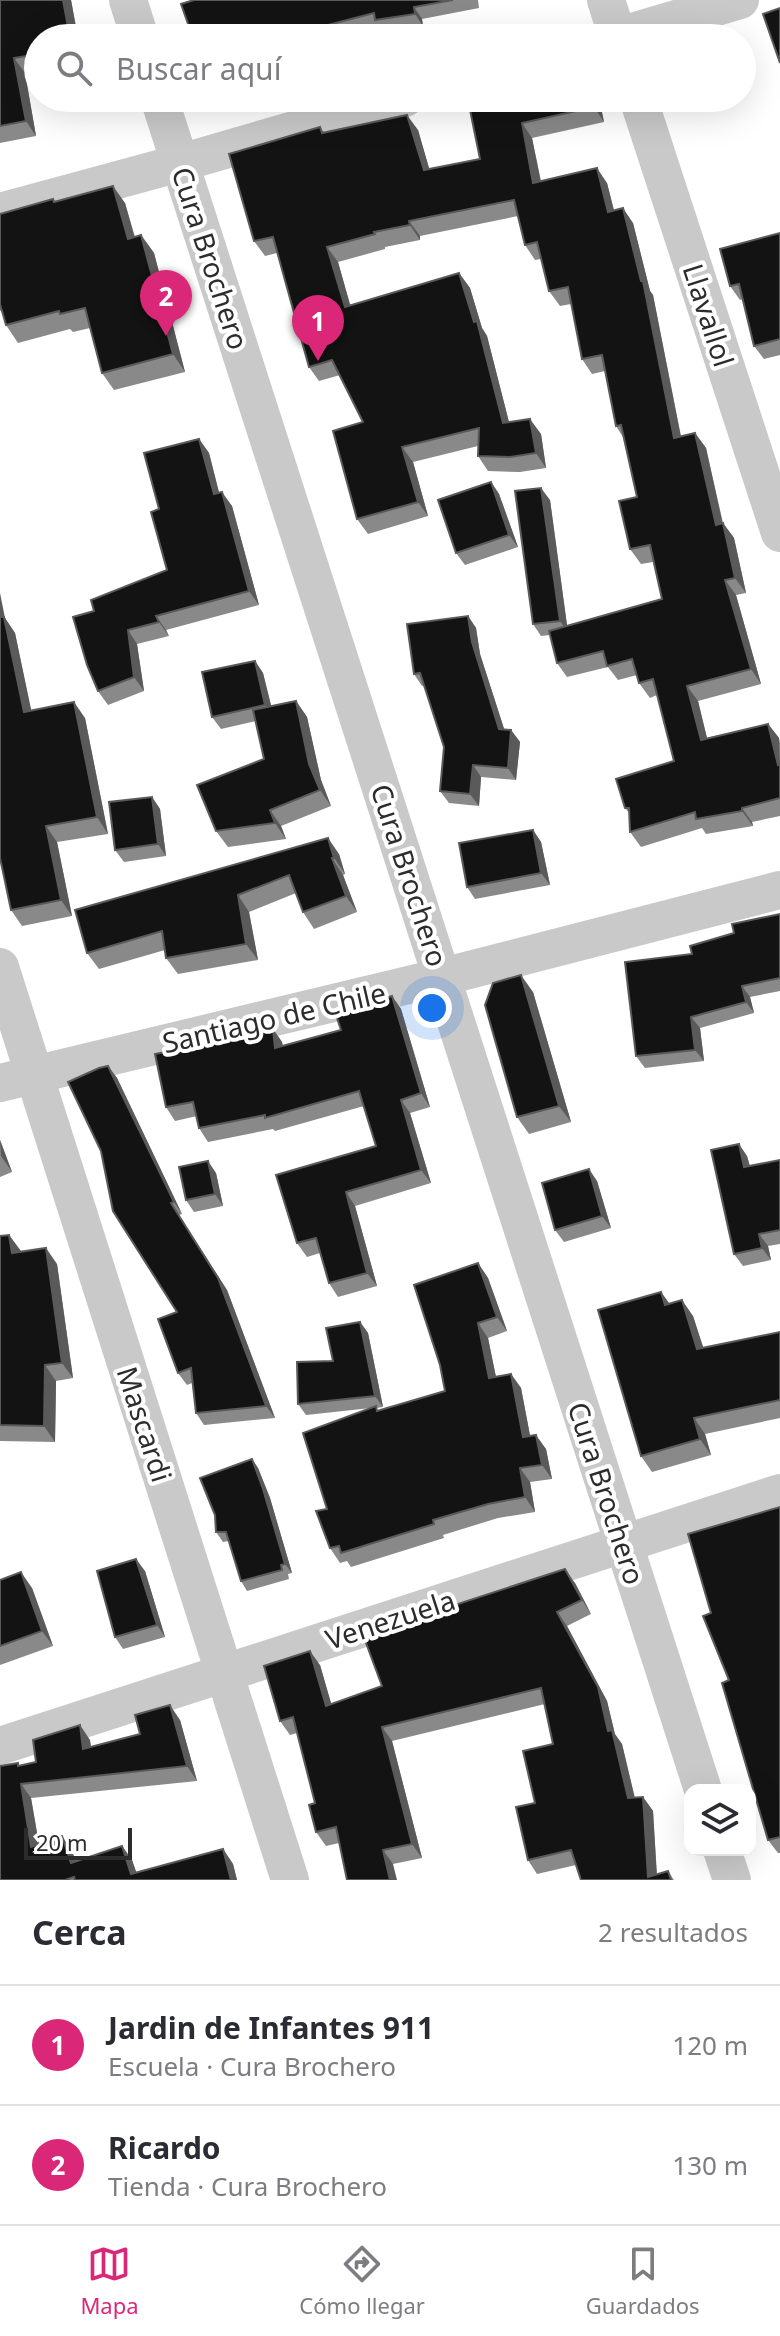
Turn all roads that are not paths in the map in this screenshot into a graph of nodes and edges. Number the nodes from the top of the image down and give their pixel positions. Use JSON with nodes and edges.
{"nodes":[{"id":1,"x":128,"y":0,"type":"edge"},
{"id":2,"x":606,"y":0,"type":"edge"},
{"id":3,"x":740,"y":0,"type":"edge"},
{"id":4,"x":136,"y":24,"type":"edge"},
{"id":5,"x":612,"y":24,"type":"edge"},
{"id":6,"x":660,"y":24,"type":"edge"},
{"id":7,"x":164,"y":112,"type":"edge"},
{"id":8,"x":357,"y":112,"type":"edge"},
{"id":9,"x":643,"y":112,"type":"edge"},
{"id":10,"x":180,"y":163,"type":"junction"},
{"id":11,"x":0,"y":212,"type":"edge"},
{"id":12,"x":780,"y":533,"type":"edge"},
{"id":13,"x":780,"y":890,"type":"edge"},
{"id":14,"x":0,"y":967,"type":"edge"},
{"id":15,"x":442,"y":977,"type":"junction"},
{"id":16,"x":17,"y":1079,"type":"edge"},
{"id":17,"x":780,"y":1493,"type":"edge"},
{"id":18,"x":623,"y":1544,"type":"junction"},
{"id":19,"x":224,"y":1673,"type":"junction"},
{"id":20,"x":0,"y":1746,"type":"edge"},
{"id":21,"x":701,"y":1784,"type":"edge"},
{"id":22,"x":724,"y":1856,"type":"edge"},
{"id":23,"x":290,"y":1880,"type":"edge"},
{"id":24,"x":732,"y":1880,"type":"edge"}],
"edges":[{"from":1,"to":4,"type":"street"},
{"from":2,"to":5,"type":"street"},
{"from":3,"to":6,"type":"street"},
{"from":7,"to":10,"type":"street","name":"Cura Brochero"},
{"from":8,"to":10,"type":"street"},
{"from":9,"to":12,"type":"street","name":"Llavallol"},
{"from":10,"to":11,"type":"street"},
{"from":10,"to":15,"type":"street","name":"Cura Brochero"},
{"from":13,"to":15,"type":"street","name":"Santiago de Chile"},
{"from":14,"to":16,"type":"street","name":"Mascardi"},
{"from":15,"to":16,"type":"street","name":"Santiago de Chile"},
{"from":15,"to":18,"type":"street","name":"Cura Brochero"},
{"from":16,"to":19,"type":"street","name":"Mascardi"},
{"from":17,"to":18,"type":"street","name":"Venezuela"},
{"from":18,"to":19,"type":"street","name":"Venezuela"},
{"from":18,"to":21,"type":"street","name":"Cura Brochero"},
{"from":19,"to":20,"type":"street","name":"Venezuela"},
{"from":19,"to":23,"type":"street","name":"Mascardi"},
{"from":22,"to":24,"type":"street"}]}
